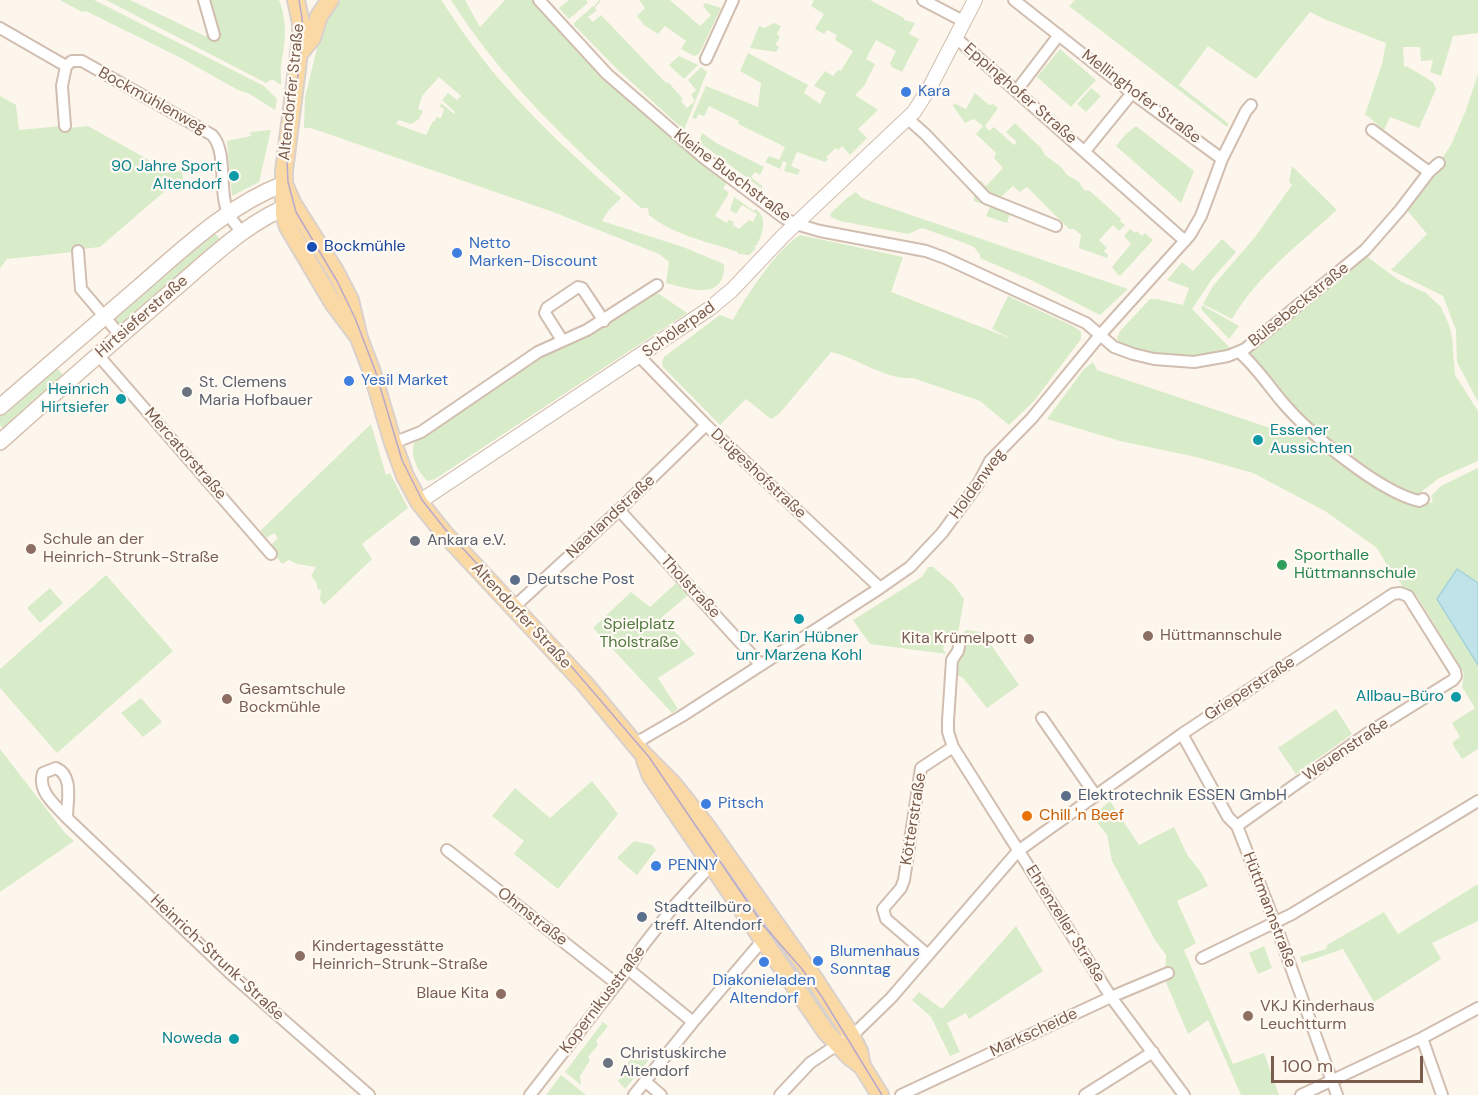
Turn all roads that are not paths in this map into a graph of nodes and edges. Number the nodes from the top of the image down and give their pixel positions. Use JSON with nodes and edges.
{"nodes":[{"id":1,"x":204,"y":0,"type":"edge"},
{"id":2,"x":297,"y":0,"type":"edge"},
{"id":3,"x":330,"y":0,"type":"edge"},
{"id":4,"x":539,"y":0,"type":"edge"},
{"id":5,"x":733,"y":0,"type":"edge"},
{"id":6,"x":923,"y":0,"type":"edge"},
{"id":7,"x":975,"y":0,"type":"edge"},
{"id":8,"x":1014,"y":0,"type":"edge"},
{"id":9,"x":963,"y":21,"type":"junction"},
{"id":10,"x":0,"y":28,"type":"edge"},
{"id":11,"x":214,"y":35,"type":"dead end"},
{"id":12,"x":1059,"y":35,"type":"junction"},
{"id":13,"x":955,"y":37,"type":"junction"},
{"id":14,"x":299,"y":54,"type":"junction"},
{"id":15,"x":706,"y":59,"type":"dead end"},
{"id":16,"x":66,"y":66,"type":"junction"},
{"id":17,"x":1017,"y":90,"type":"junction"},
{"id":18,"x":1132,"y":93,"type":"junction"},
{"id":19,"x":1251,"y":105,"type":"dead end"},
{"id":20,"x":908,"y":119,"type":"junction"},
{"id":21,"x":65,"y":126,"type":"dead end"},
{"id":22,"x":1372,"y":129,"type":"dead end"},
{"id":23,"x":1085,"y":150,"type":"junction"},
{"id":24,"x":1222,"y":159,"type":"junction"},
{"id":25,"x":1439,"y":163,"type":"dead end"},
{"id":26,"x":1429,"y":172,"type":"junction"},
{"id":27,"x":284,"y":184,"type":"junction"},
{"id":28,"x":288,"y":206,"type":"junction"},
{"id":29,"x":228,"y":213,"type":"junction"},
{"id":30,"x":796,"y":224,"type":"junction"},
{"id":31,"x":1056,"y":226,"type":"dead end"},
{"id":32,"x":242,"y":232,"type":"junction"},
{"id":33,"x":1185,"y":241,"type":"junction"},
{"id":34,"x":78,"y":251,"type":"dead end"},
{"id":35,"x":657,"y":285,"type":"dead end"},
{"id":36,"x":104,"y":317,"type":"junction"},
{"id":37,"x":604,"y":321,"type":"junction"},
{"id":38,"x":1101,"y":334,"type":"junction"},
{"id":39,"x":120,"y":335,"type":"junction"},
{"id":40,"x":562,"y":340,"type":"junction"},
{"id":41,"x":1239,"y":352,"type":"junction"},
{"id":42,"x":98,"y":355,"type":"junction"},
{"id":43,"x":640,"y":357,"type":"junction"},
{"id":44,"x":0,"y":407,"type":"edge"},
{"id":45,"x":706,"y":425,"type":"junction"},
{"id":46,"x":0,"y":442,"type":"edge"},
{"id":47,"x":393,"y":443,"type":"junction"},
{"id":48,"x":1423,"y":499,"type":"dead end"},
{"id":49,"x":419,"y":502,"type":"junction"},
{"id":50,"x":619,"y":510,"type":"junction"},
{"id":51,"x":271,"y":555,"type":"dead end"},
{"id":52,"x":880,"y":588,"type":"junction"},
{"id":53,"x":514,"y":607,"type":"junction"},
{"id":54,"x":960,"y":641,"type":"dead end"},
{"id":55,"x":761,"y":665,"type":"junction"},
{"id":56,"x":1456,"y":676,"type":"joint"},
{"id":57,"x":1042,"y":718,"type":"dead end"},
{"id":58,"x":1182,"y":734,"type":"junction"},
{"id":59,"x":953,"y":747,"type":"junction"},
{"id":60,"x":638,"y":749,"type":"junction"},
{"id":61,"x":1096,"y":796,"type":"junction"},
{"id":62,"x":1478,"y":801,"type":"edge"},
{"id":63,"x":67,"y":818,"type":"junction"},
{"id":64,"x":1237,"y":826,"type":"junction"},
{"id":65,"x":447,"y":850,"type":"dead end"},
{"id":66,"x":724,"y":851,"type":"junction"},
{"id":67,"x":1018,"y":851,"type":"junction"},
{"id":68,"x":711,"y":863,"type":"junction"},
{"id":69,"x":1275,"y":922,"type":"junction"},
{"id":70,"x":762,"y":941,"type":"junction"},
{"id":71,"x":928,"y":955,"type":"junction"},
{"id":72,"x":1202,"y":958,"type":"dead end"},
{"id":73,"x":628,"y":969,"type":"junction"},
{"id":74,"x":1168,"y":973,"type":"dead end"},
{"id":75,"x":617,"y":984,"type":"junction"},
{"id":76,"x":1111,"y":997,"type":"junction"},
{"id":77,"x":1478,"y":1008,"type":"edge"},
{"id":78,"x":693,"y":1022,"type":"junction"},
{"id":79,"x":1422,"y":1038,"type":"junction"},
{"id":80,"x":844,"y":1039,"type":"junction"},
{"id":81,"x":1153,"y":1052,"type":"junction"},
{"id":82,"x":1331,"y":1079,"type":"junction"},
{"id":83,"x":646,"y":1082,"type":"junction"},
{"id":84,"x":366,"y":1094,"type":"edge"},
{"id":85,"x":530,"y":1095,"type":"edge"},
{"id":86,"x":634,"y":1095,"type":"edge"},
{"id":87,"x":661,"y":1095,"type":"edge"},
{"id":88,"x":780,"y":1095,"type":"edge"},
{"id":89,"x":880,"y":1095,"type":"edge"},
{"id":90,"x":901,"y":1095,"type":"edge"},
{"id":91,"x":1085,"y":1095,"type":"edge"},
{"id":92,"x":1184,"y":1095,"type":"edge"},
{"id":93,"x":1301,"y":1095,"type":"edge"},
{"id":94,"x":1337,"y":1095,"type":"edge"},
{"id":95,"x":1442,"y":1095,"type":"edge"}],
"edges":[{"from":1,"to":11,"type":"street"},
{"from":2,"to":14,"type":"main road","name":"Altendorfer Straße"},
{"from":3,"to":14,"type":"main road"},
{"from":4,"to":30,"type":"street","name":"Kleine Buschstraße"},
{"from":5,"to":15,"type":"street"},
{"from":6,"to":9,"type":"street"},
{"from":7,"to":9,"type":"street","name":"Schölerpad"},
{"from":8,"to":12,"type":"street","name":"Mellinghofer Straße"},
{"from":9,"to":13,"type":"street","name":"Schölerpad"},
{"from":10,"to":16,"type":"street","name":"Bockmühlenweg"},
{"from":12,"to":17,"type":"street"},
{"from":12,"to":18,"type":"street","name":"Mellinghofer Straße"},
{"from":13,"to":17,"type":"street","name":"Eppinghofer Straße"},
{"from":13,"to":20,"type":"street","name":"Schölerpad"},
{"from":14,"to":27,"type":"main road","name":"Altendorfer Straße"},
{"from":16,"to":21,"type":"street"},
{"from":16,"to":29,"type":"street","name":"Bockmühlenweg"},
{"from":17,"to":23,"type":"street","name":"Eppinghofer Straße"},
{"from":18,"to":23,"type":"street","name":"Eppinghofer Straße"},
{"from":18,"to":24,"type":"street","name":"Mellinghofer Straße"},
{"from":19,"to":24,"type":"street","name":"Holdenweg"},
{"from":20,"to":30,"type":"street","name":"Schölerpad"},
{"from":20,"to":31,"type":"street"},
{"from":22,"to":26,"type":"street"},
{"from":23,"to":33,"type":"street","name":"Eppinghofer Straße"},
{"from":24,"to":33,"type":"street","name":"Holdenweg"},
{"from":25,"to":26,"type":"street","name":"Bülsebeckstraße"},
{"from":26,"to":41,"type":"street","name":"Bülsebeckstraße"},
{"from":27,"to":28,"type":"main road","name":"Altendorfer Straße"},
{"from":27,"to":29,"type":"main road","name":"Hirtsieferstraße"},
{"from":28,"to":32,"type":"main road","name":"Hirtsieferstraße"},
{"from":28,"to":47,"type":"main road","name":"Altendorfer Straße"},
{"from":29,"to":32,"type":"street","name":"Bockmühlenweg"},
{"from":29,"to":36,"type":"main road","name":"Hirtsieferstraße"},
{"from":30,"to":38,"type":"street","name":"Kleine Buschstraße"},
{"from":30,"to":43,"type":"street","name":"Schölerpad"},
{"from":32,"to":39,"type":"main road","name":"Hirtsieferstraße"},
{"from":33,"to":38,"type":"street","name":"Holdenweg"},
{"from":34,"to":36,"type":"street"},
{"from":35,"to":37,"type":"street"},
{"from":36,"to":39,"type":"street"},
{"from":36,"to":44,"type":"main road","name":"Hirtsieferstraße"},
{"from":37,"to":40,"type":"street"},
{"from":37,"to":40,"type":"street"},
{"from":38,"to":41,"type":"street","name":"Bülsebeckstraße"},
{"from":38,"to":52,"type":"street","name":"Holdenweg"},
{"from":39,"to":42,"type":"main road","name":"Hirtsieferstraße"},
{"from":40,"to":47,"type":"street"},
{"from":41,"to":48,"type":"street"},
{"from":42,"to":46,"type":"main road","name":"Hirtsieferstraße"},
{"from":42,"to":51,"type":"street","name":"Mercatorstraße"},
{"from":43,"to":45,"type":"street","name":"Drügeshofstraße"},
{"from":43,"to":49,"type":"street","name":"Schölerpad"},
{"from":45,"to":50,"type":"street","name":"Naatlandstraße"},
{"from":45,"to":52,"type":"street","name":"Drügeshofstraße"},
{"from":47,"to":49,"type":"main road","name":"Altendorfer Straße"},
{"from":49,"to":53,"type":"main road","name":"Altendorfer Straße"},
{"from":50,"to":53,"type":"street","name":"Naatlandstraße"},
{"from":50,"to":55,"type":"street","name":"Tholstraße"},
{"from":52,"to":55,"type":"street","name":"Holdenweg"},
{"from":53,"to":60,"type":"main road","name":"Altendorfer Straße"},
{"from":54,"to":59,"type":"street"},
{"from":55,"to":60,"type":"street","name":"Holdenweg"},
{"from":56,"to":58,"type":"street","name":"Grieperstraße"},
{"from":56,"to":64,"type":"street","name":"Weuenstraße"},
{"from":57,"to":61,"type":"street"},
{"from":58,"to":61,"type":"street","name":"Grieperstraße"},
{"from":58,"to":64,"type":"street","name":"Hüttmannstraße"},
{"from":59,"to":67,"type":"street","name":"Ehrenzeller Straße"},
{"from":59,"to":71,"type":"street","name":"Kötterstraße"},
{"from":60,"to":66,"type":"main road","name":"Altendorfer Straße"},
{"from":60,"to":68,"type":"main road","name":"Altendorfer Straße"},
{"from":61,"to":67,"type":"street","name":"Grieperstraße"},
{"from":62,"to":69,"type":"street"},
{"from":63,"to":63,"type":"street","name":"Heinrich-Strunk-Straße"},
{"from":63,"to":84,"type":"street","name":"Heinrich-Strunk-Straße"},
{"from":64,"to":69,"type":"street","name":"Hüttmannstraße"},
{"from":65,"to":75,"type":"street","name":"Ohmstraße"},
{"from":66,"to":68,"type":"street","name":"Kopernikusstraße"},
{"from":66,"to":80,"type":"main road","name":"Altendorfer Straße"},
{"from":67,"to":71,"type":"street","name":"Grieperstraße"},
{"from":67,"to":76,"type":"street","name":"Ehrenzeller Straße"},
{"from":68,"to":70,"type":"main road","name":"Altendorfer Straße"},
{"from":68,"to":73,"type":"street","name":"Kopernikusstraße"},
{"from":69,"to":72,"type":"street"},
{"from":69,"to":82,"type":"street","name":"Hüttmannstraße"},
{"from":70,"to":78,"type":"street"},
{"from":70,"to":80,"type":"main road","name":"Altendorfer Straße"},
{"from":71,"to":80,"type":"street","name":"Grieperstraße"},
{"from":73,"to":75,"type":"street","name":"Kopernikusstraße"},
{"from":73,"to":78,"type":"street"},
{"from":74,"to":76,"type":"street","name":"Markscheide"},
{"from":75,"to":85,"type":"street","name":"Kopernikusstraße"},
{"from":76,"to":81,"type":"street","name":"Ehrenzeller Straße"},
{"from":76,"to":90,"type":"street","name":"Markscheide"},
{"from":77,"to":79,"type":"street"},
{"from":78,"to":83,"type":"street"},
{"from":79,"to":82,"type":"street"},
{"from":79,"to":95,"type":"street"},
{"from":80,"to":88,"type":"street","name":"Grieperstraße"},
{"from":80,"to":89,"type":"main road","name":"Altendorfer Straße"},
{"from":81,"to":91,"type":"street"},
{"from":81,"to":92,"type":"street","name":"Ehrenzeller Straße"},
{"from":82,"to":93,"type":"street"},
{"from":82,"to":94,"type":"street","name":"Hüttmannstraße"},
{"from":83,"to":86,"type":"street"},
{"from":83,"to":87,"type":"street"}]}
